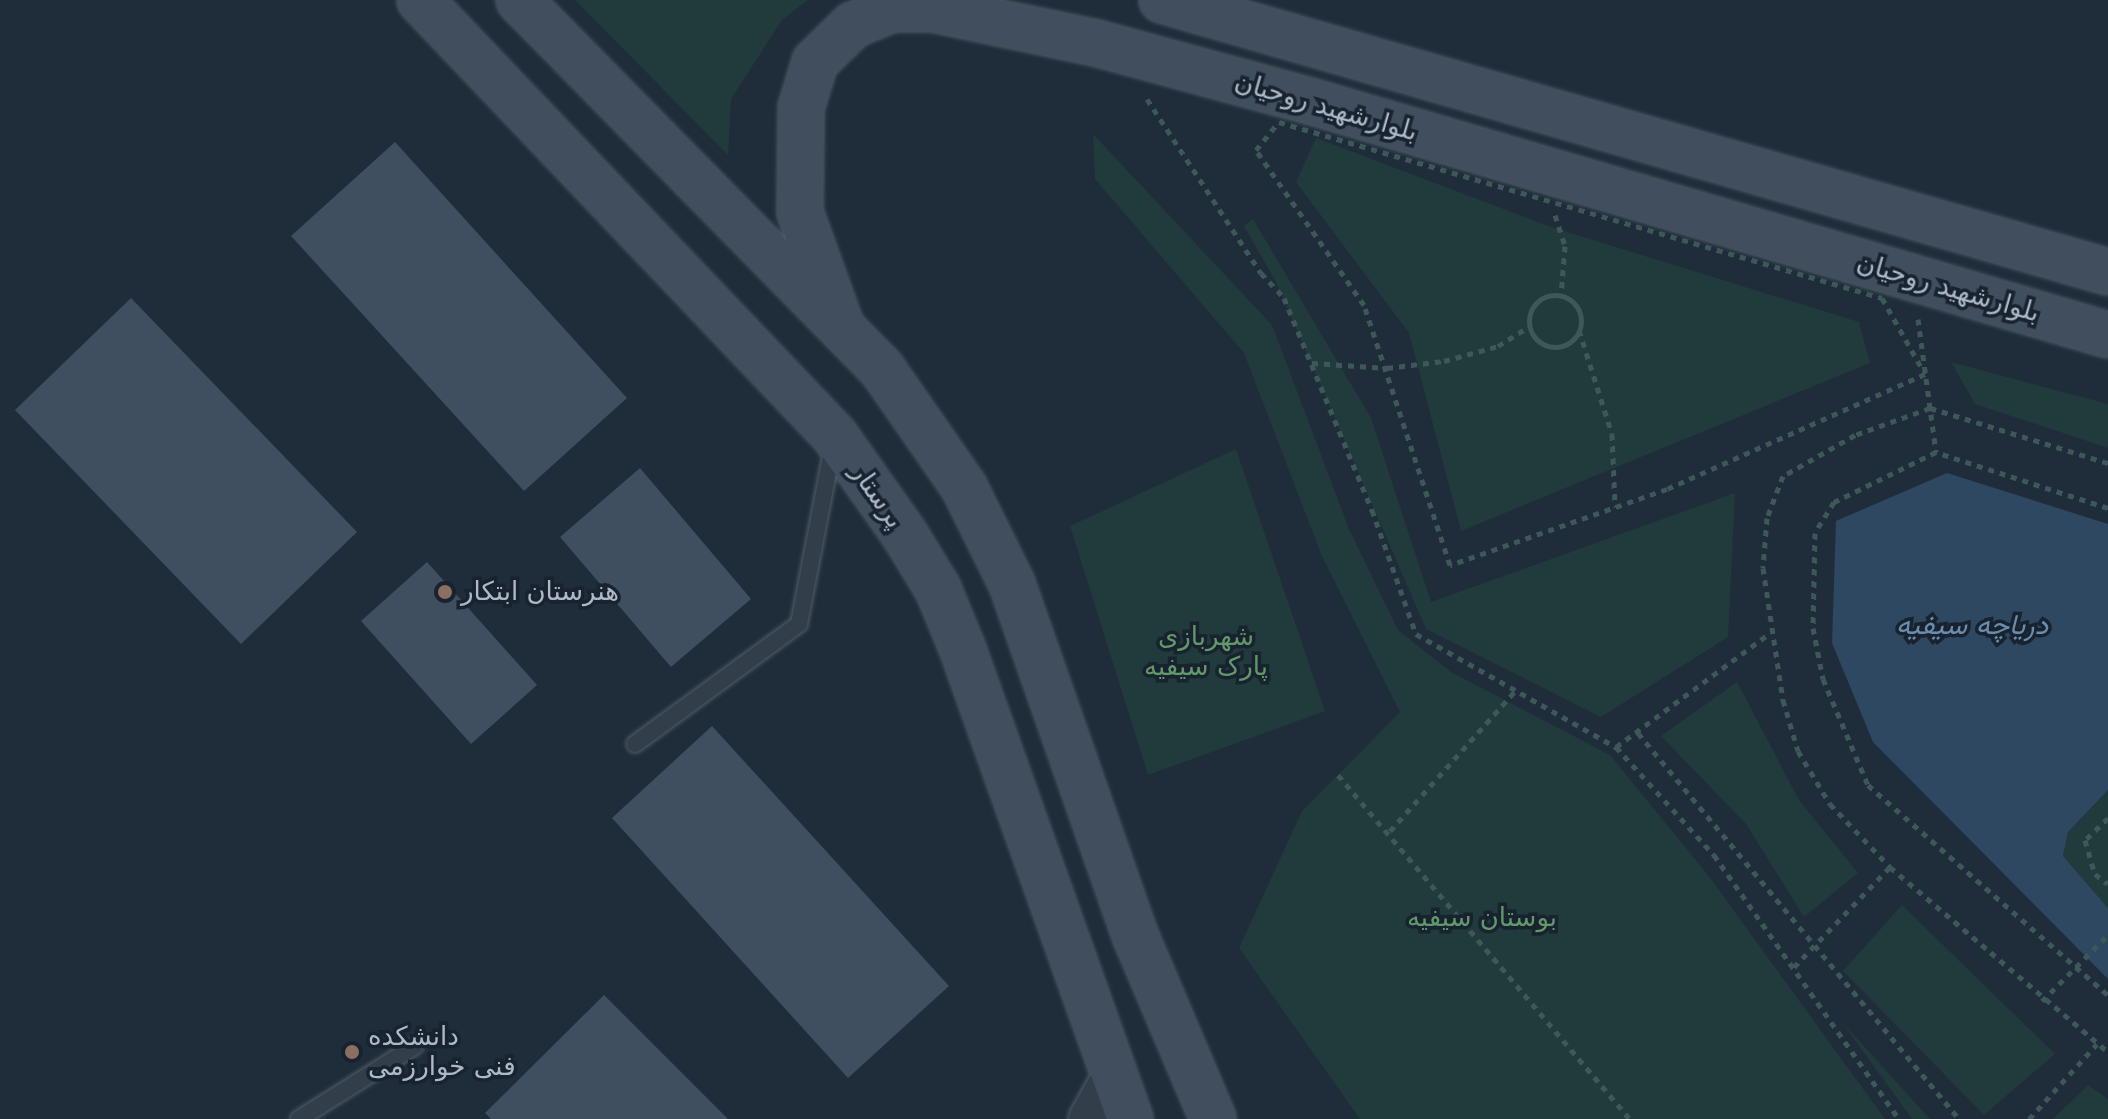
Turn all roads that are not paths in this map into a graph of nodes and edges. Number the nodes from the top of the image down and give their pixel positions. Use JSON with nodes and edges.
{"nodes":[{"id":1,"x":420,"y":0,"type":"edge"},
{"id":2,"x":519,"y":0,"type":"edge"},
{"id":3,"x":1162,"y":0,"type":"edge"},
{"id":4,"x":2108,"y":272,"type":"edge"},
{"id":5,"x":841,"y":326,"type":"junction"},
{"id":6,"x":2108,"y":335,"type":"edge"},
{"id":7,"x":835,"y":436,"type":"junction"},
{"id":8,"x":635,"y":744,"type":"dead end"},
{"id":9,"x":415,"y":1046,"type":"dead end"},
{"id":10,"x":1112,"y":1078,"type":"junction"},
{"id":11,"x":299,"y":1119,"type":"edge"},
{"id":12,"x":1089,"y":1119,"type":"edge"},
{"id":13,"x":1130,"y":1119,"type":"edge"},
{"id":14,"x":1213,"y":1119,"type":"edge"}],
"edges":[{"from":1,"to":7,"type":"main road","name":"پرستار"},
{"from":2,"to":5,"type":"main road"},
{"from":3,"to":4,"type":"main road"},
{"from":5,"to":6,"type":"main road","name":"بلوارشهید روحیان"},
{"from":5,"to":14,"type":"main road"},
{"from":7,"to":8,"type":"lane"},
{"from":7,"to":10,"type":"main road","name":"پرستار"},
{"from":9,"to":11,"type":"lane"},
{"from":10,"to":12,"type":"street"},
{"from":10,"to":13,"type":"main road","name":"پرستار"}]}
